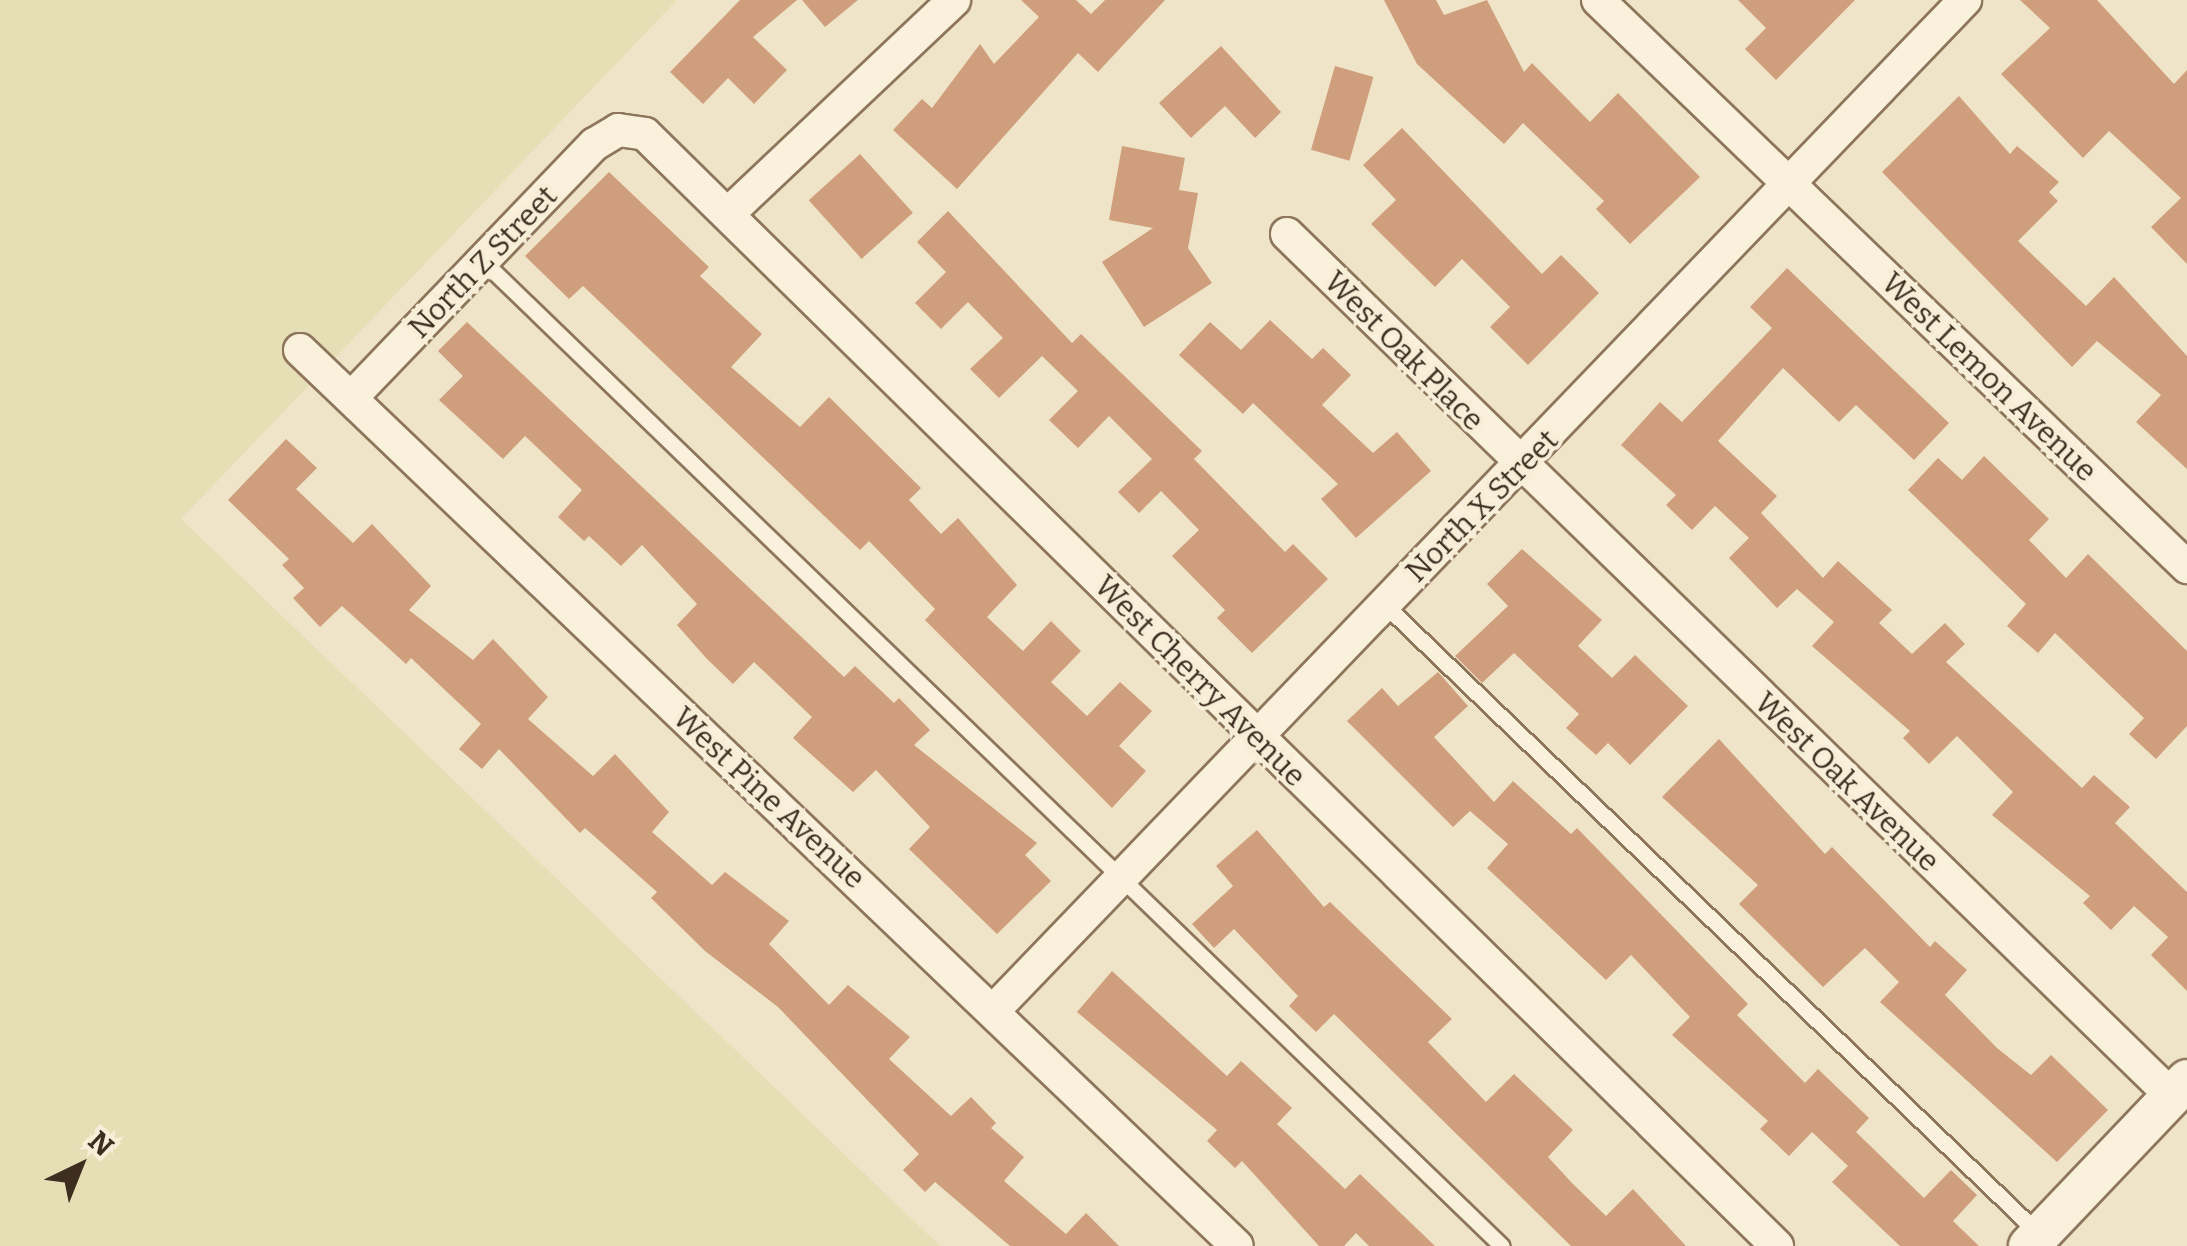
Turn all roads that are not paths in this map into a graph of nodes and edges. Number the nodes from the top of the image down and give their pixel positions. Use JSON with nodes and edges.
{"nodes":[{"id":1,"x":954,"y":0,"type":"edge"},
{"id":2,"x":1598,"y":0,"type":"edge"},
{"id":3,"x":1965,"y":0,"type":"edge"},
{"id":4,"x":618,"y":130,"type":"joint"},
{"id":5,"x":1790,"y":186,"type":"junction"},
{"id":6,"x":730,"y":214,"type":"junction"},
{"id":7,"x":1287,"y":234,"type":"dead end"},
{"id":8,"x":484,"y":263,"type":"junction"},
{"id":9,"x":300,"y":350,"type":"dead end"},
{"id":10,"x":351,"y":398,"type":"junction"},
{"id":11,"x":1522,"y":467,"type":"junction"},
{"id":12,"x":2187,"y":568,"type":"edge"},
{"id":13,"x":1384,"y":604,"type":"junction"},
{"id":14,"x":1254,"y":736,"type":"junction"},
{"id":15,"x":1121,"y":876,"type":"junction"},
{"id":16,"x":995,"y":1009,"type":"junction"},
{"id":17,"x":2179,"y":1088,"type":"edge"},
{"id":18,"x":2035,"y":1240,"type":"edge"},
{"id":19,"x":1237,"y":1246,"type":"edge"},
{"id":20,"x":1502,"y":1246,"type":"edge"},
{"id":21,"x":1777,"y":1246,"type":"edge"}],
"edges":[{"from":1,"to":6,"type":"street"},
{"from":2,"to":5,"type":"street","name":"West Lemon Avenue"},
{"from":3,"to":5,"type":"street","name":"North X Street"},
{"from":4,"to":6,"type":"street","name":"West Cherry Avenue"},
{"from":4,"to":8,"type":"street","name":"North Z Street"},
{"from":5,"to":11,"type":"street","name":"North X Street"},
{"from":5,"to":12,"type":"street","name":"West Lemon Avenue"},
{"from":6,"to":14,"type":"street","name":"West Cherry Avenue"},
{"from":7,"to":11,"type":"street","name":"West Oak Place"},
{"from":8,"to":10,"type":"street","name":"North Z Street"},
{"from":8,"to":15,"type":"lane"},
{"from":9,"to":10,"type":"street","name":"West Pine Avenue"},
{"from":10,"to":16,"type":"street","name":"West Pine Avenue"},
{"from":11,"to":13,"type":"street","name":"North X Street"},
{"from":11,"to":17,"type":"street","name":"West Oak Avenue"},
{"from":13,"to":14,"type":"street","name":"North X Street"},
{"from":13,"to":18,"type":"lane"},
{"from":14,"to":15,"type":"street","name":"North X Street"},
{"from":14,"to":21,"type":"street","name":"West Cherry Avenue"},
{"from":15,"to":16,"type":"street","name":"North X Street"},
{"from":15,"to":20,"type":"lane"},
{"from":16,"to":19,"type":"street","name":"West Pine Avenue"},
{"from":17,"to":18,"type":"street"}]}
